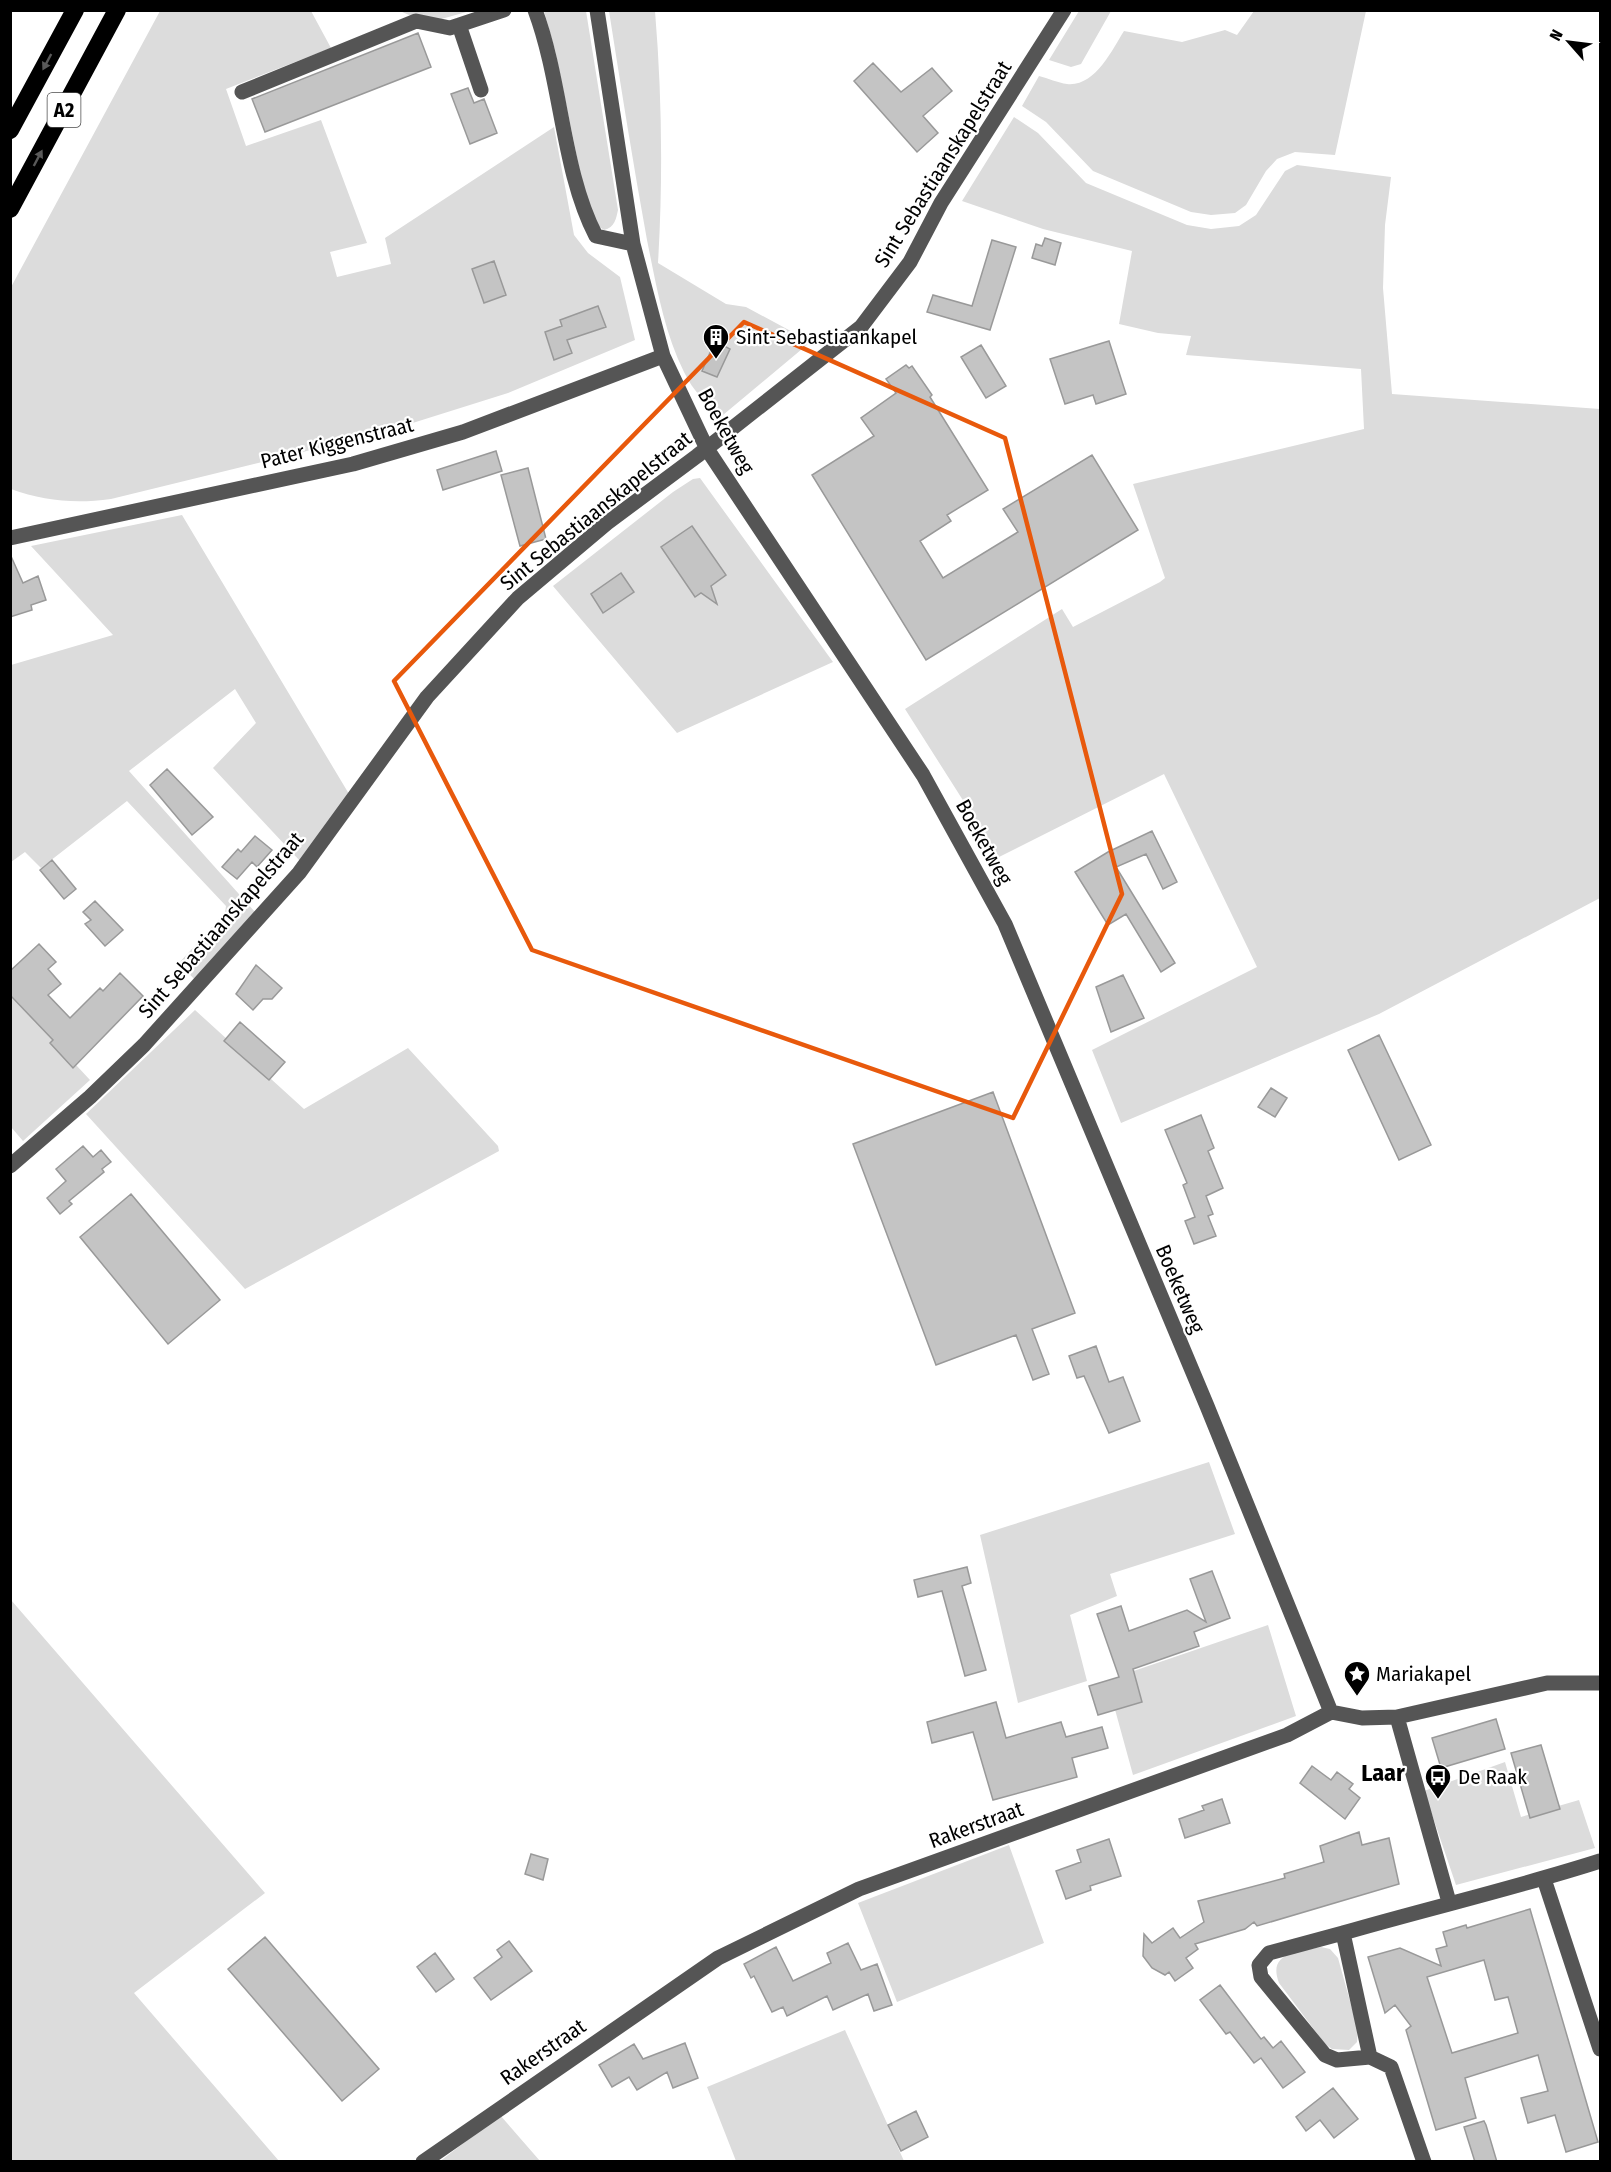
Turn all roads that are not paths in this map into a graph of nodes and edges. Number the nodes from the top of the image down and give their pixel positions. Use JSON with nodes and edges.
{"nodes":[{"id":1,"x":75,"y":10,"type":"edge"},
{"id":2,"x":117,"y":10,"type":"edge"},
{"id":3,"x":504,"y":10,"type":"edge"},
{"id":4,"x":535,"y":10,"type":"edge"},
{"id":5,"x":597,"y":10,"type":"edge"},
{"id":6,"x":1064,"y":10,"type":"edge"},
{"id":7,"x":459,"y":25,"type":"junction"},
{"id":8,"x":481,"y":90,"type":"dead end"},
{"id":9,"x":243,"y":92,"type":"dead end"},
{"id":10,"x":10,"y":130,"type":"edge"},
{"id":11,"x":10,"y":209,"type":"edge"},
{"id":12,"x":633,"y":244,"type":"junction"},
{"id":13,"x":663,"y":356,"type":"junction"},
{"id":14,"x":707,"y":449,"type":"junction"},
{"id":15,"x":10,"y":538,"type":"edge"},
{"id":16,"x":10,"y":1166,"type":"edge"},
{"id":17,"x":1600,"y":1683,"type":"edge"},
{"id":18,"x":1331,"y":1712,"type":"junction"},
{"id":19,"x":1397,"y":1717,"type":"junction"},
{"id":20,"x":1600,"y":1861,"type":"edge"},
{"id":21,"x":1544,"y":1879,"type":"junction"},
{"id":22,"x":1449,"y":1902,"type":"junction"},
{"id":23,"x":1343,"y":1933,"type":"junction"},
{"id":24,"x":1600,"y":2049,"type":"edge"},
{"id":25,"x":1370,"y":2057,"type":"junction"},
{"id":26,"x":423,"y":2162,"type":"edge"},
{"id":27,"x":1424,"y":2162,"type":"edge"}],
"edges":[{"from":1,"to":10,"type":"highway","number":"A2","one_way":true},
{"from":11,"to":2,"type":"highway","number":"A2","one_way":true},
{"from":3,"to":7,"type":"street"},
{"from":4,"to":12,"type":"street"},
{"from":5,"to":12,"type":"street","name":"Boeketweg"},
{"from":6,"to":14,"type":"street","name":"Sint Sebastiaanskapelstraat"},
{"from":7,"to":8,"type":"street"},
{"from":7,"to":9,"type":"street"},
{"from":12,"to":13,"type":"street","name":"Boeketweg"},
{"from":13,"to":14,"type":"street","name":"Boeketweg"},
{"from":13,"to":15,"type":"street","name":"Pater Kiggenstraat"},
{"from":14,"to":16,"type":"street","name":"Sint Sebastiaanskapelstraat"},
{"from":14,"to":18,"type":"street","name":"Boeketweg"},
{"from":17,"to":19,"type":"street"},
{"from":18,"to":19,"type":"street"},
{"from":18,"to":26,"type":"street","name":"Rakerstraat"},
{"from":19,"to":22,"type":"street"},
{"from":20,"to":21,"type":"street"},
{"from":21,"to":22,"type":"street"},
{"from":21,"to":24,"type":"street"},
{"from":22,"to":23,"type":"street"},
{"from":23,"to":25,"type":"street"},
{"from":23,"to":25,"type":"street"},
{"from":25,"to":27,"type":"street"}]}
